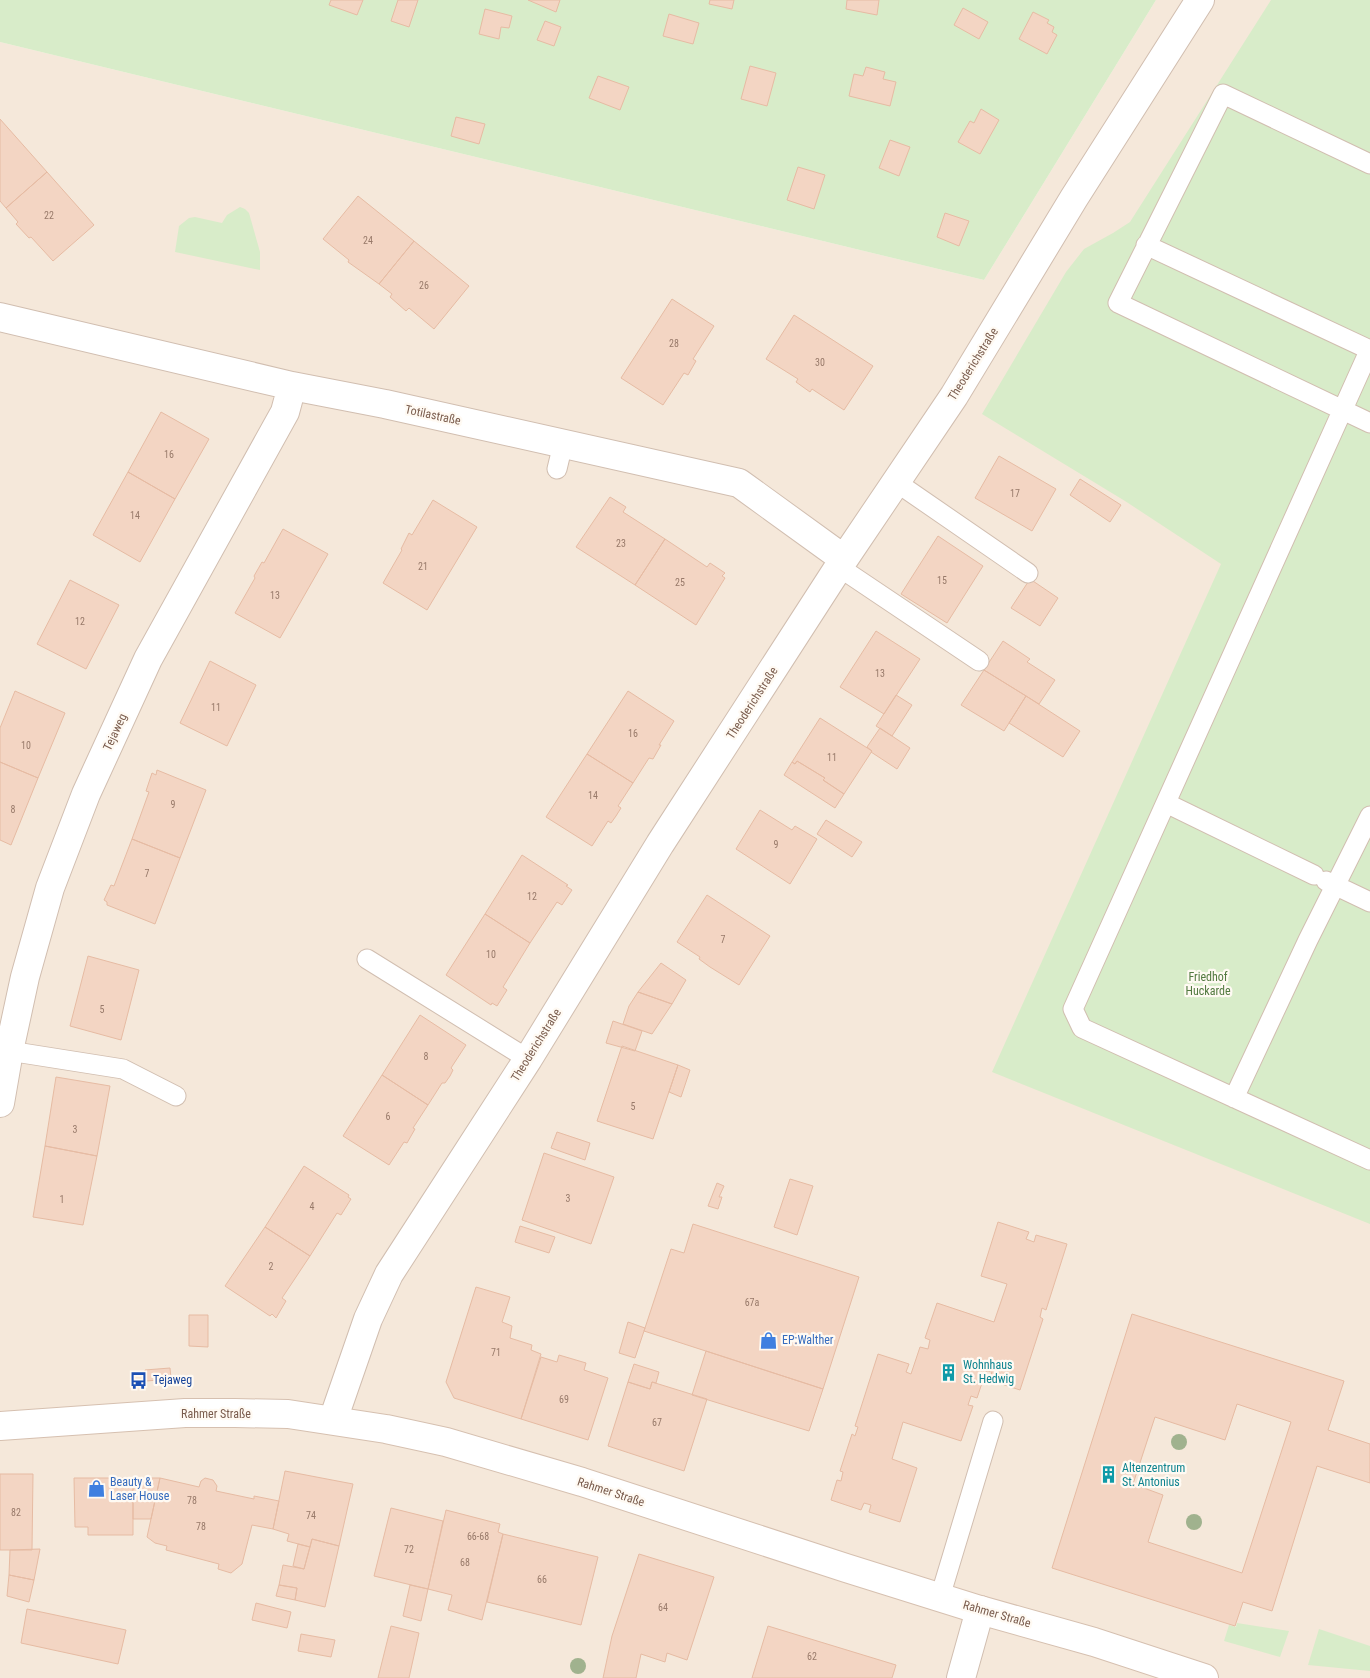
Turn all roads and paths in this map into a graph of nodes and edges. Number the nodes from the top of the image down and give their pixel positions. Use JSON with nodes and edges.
{"nodes":[{"id":1,"x":1200,"y":0,"type":"edge"},
{"id":2,"x":1370,"y":164,"type":"edge"},
{"id":3,"x":1146,"y":245,"type":"junction"},
{"id":4,"x":0,"y":317,"type":"edge"},
{"id":5,"x":1370,"y":350,"type":"edge"},
{"id":6,"x":292,"y":386,"type":"junction"},
{"id":7,"x":1343,"y":410,"type":"junction"},
{"id":8,"x":1370,"y":423,"type":"edge"},
{"id":9,"x":896,"y":482,"type":"junction"},
{"id":10,"x":841,"y":563,"type":"junction"},
{"id":11,"x":1028,"y":573,"type":"dead end"},
{"id":12,"x":979,"y":661,"type":"dead end"},
{"id":13,"x":1166,"y":803,"type":"junction"},
{"id":14,"x":1370,"y":816,"type":"edge"},
{"id":15,"x":1324,"y":880,"type":"junction"},
{"id":16,"x":1370,"y":902,"type":"edge"},
{"id":17,"x":367,"y":959,"type":"dead end"},
{"id":18,"x":9,"y":1051,"type":"junction"},
{"id":19,"x":528,"y":1059,"type":"junction"},
{"id":20,"x":176,"y":1096,"type":"dead end"},
{"id":21,"x":1234,"y":1098,"type":"junction"},
{"id":22,"x":0,"y":1103,"type":"edge"},
{"id":23,"x":1370,"y":1160,"type":"edge"},
{"id":24,"x":333,"y":1420,"type":"junction"},
{"id":25,"x":993,"y":1421,"type":"dead end"},
{"id":26,"x":0,"y":1426,"type":"edge"},
{"id":27,"x":940,"y":1597,"type":"junction"},
{"id":28,"x":980,"y":1610,"type":"junction"},
{"id":29,"x":961,"y":1678,"type":"edge"},
{"id":30,"x":1204,"y":1678,"type":"edge"}],
"edges":[{"from":1,"to":9,"type":"street","name":"Theoderichstraße"},
{"from":2,"to":3,"type":"lane"},
{"from":3,"to":5,"type":"lane"},
{"from":3,"to":7,"type":"lane"},
{"from":4,"to":6,"type":"street","name":"Totilastraße"},
{"from":5,"to":7,"type":"lane"},
{"from":6,"to":10,"type":"street","name":"Totilastraße"},
{"from":6,"to":18,"type":"street","name":"Tejaweg"},
{"from":7,"to":8,"type":"lane"},
{"from":7,"to":13,"type":"lane"},
{"from":9,"to":10,"type":"street","name":"Theoderichstraße"},
{"from":9,"to":11,"type":"lane"},
{"from":10,"to":12,"type":"lane"},
{"from":10,"to":19,"type":"street","name":"Theoderichstraße"},
{"from":13,"to":15,"type":"lane"},
{"from":13,"to":21,"type":"lane"},
{"from":14,"to":15,"type":"lane"},
{"from":15,"to":16,"type":"lane"},
{"from":15,"to":21,"type":"lane"},
{"from":17,"to":19,"type":"lane"},
{"from":18,"to":20,"type":"lane"},
{"from":18,"to":22,"type":"street","name":"Tejaweg"},
{"from":19,"to":24,"type":"street","name":"Theoderichstraße"},
{"from":21,"to":23,"type":"lane"},
{"from":24,"to":26,"type":"street","name":"Rahmer Straße"},
{"from":24,"to":27,"type":"street","name":"Rahmer Straße"},
{"from":25,"to":27,"type":"lane"},
{"from":27,"to":28,"type":"street","name":"Rahmer Straße"},
{"from":28,"to":29,"type":"street"},
{"from":28,"to":30,"type":"street","name":"Rahmer Straße"}]}
